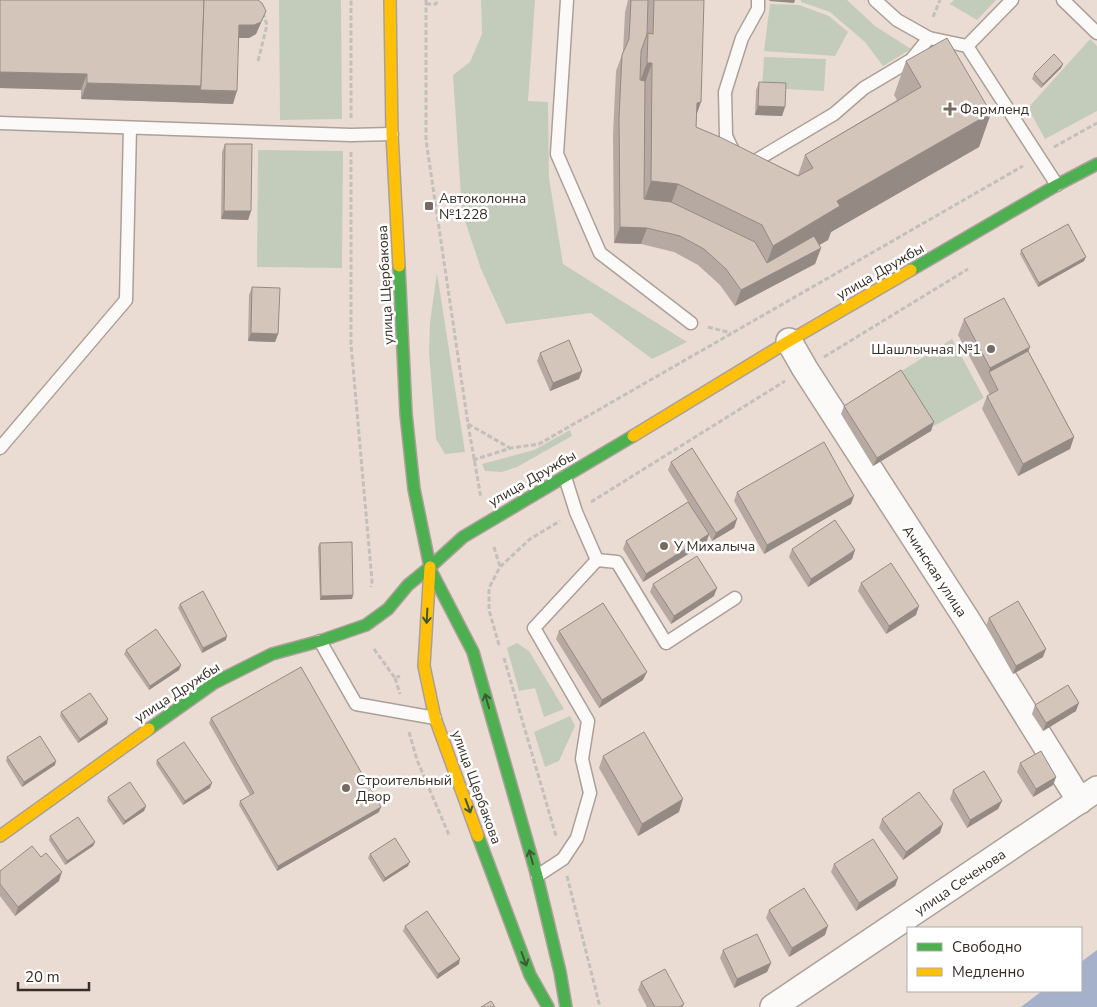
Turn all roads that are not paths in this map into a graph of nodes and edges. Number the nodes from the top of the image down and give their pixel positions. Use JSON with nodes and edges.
{"nodes":[{"id":1,"x":390,"y":0,"type":"edge"},
{"id":2,"x":567,"y":0,"type":"edge"},
{"id":3,"x":758,"y":0,"type":"edge"},
{"id":4,"x":875,"y":0,"type":"edge"},
{"id":5,"x":1012,"y":0,"type":"edge"},
{"id":6,"x":1063,"y":0,"type":"edge"},
{"id":7,"x":1097,"y":33,"type":"edge"},
{"id":8,"x":930,"y":38,"type":"junction"},
{"id":9,"x":967,"y":46,"type":"junction"},
{"id":10,"x":0,"y":123,"type":"edge"},
{"id":11,"x":130,"y":128,"type":"junction"},
{"id":12,"x":392,"y":134,"type":"junction"},
{"id":13,"x":1097,"y":164,"type":"edge"},
{"id":14,"x":1057,"y":185,"type":"junction"},
{"id":15,"x":691,"y":323,"type":"road end"},
{"id":16,"x":789,"y":341,"type":"junction"},
{"id":17,"x":0,"y":448,"type":"edge"},
{"id":18,"x":565,"y":477,"type":"junction"},
{"id":19,"x":597,"y":560,"type":"junction"},
{"id":20,"x":430,"y":567,"type":"junction"},
{"id":21,"x":735,"y":598,"type":"dead end"},
{"id":22,"x":320,"y":641,"type":"junction"},
{"id":23,"x":435,"y":718,"type":"junction"},
{"id":24,"x":1088,"y":795,"type":"edge"},
{"id":25,"x":0,"y":836,"type":"edge"},
{"id":26,"x":537,"y":876,"type":"junction"},
{"id":27,"x":548,"y":1007,"type":"edge"},
{"id":28,"x":566,"y":1007,"type":"edge"},
{"id":29,"x":773,"y":1007,"type":"edge"}],
"edges":[{"from":1,"to":12,"type":"main road","name":"улица Щербакова"},
{"from":2,"to":15,"type":"lane"},
{"from":3,"to":8,"type":"lane"},
{"from":4,"to":8,"type":"lane"},
{"from":5,"to":9,"type":"lane"},
{"from":6,"to":7,"type":"lane"},
{"from":8,"to":9,"type":"lane"},
{"from":9,"to":14,"type":"lane"},
{"from":10,"to":11,"type":"lane"},
{"from":11,"to":12,"type":"lane"},
{"from":11,"to":17,"type":"lane"},
{"from":12,"to":20,"type":"main road","name":"улица Щербакова"},
{"from":13,"to":14,"type":"main road","name":"улица Дружбы"},
{"from":14,"to":16,"type":"main road","name":"улица Дружбы"},
{"from":16,"to":18,"type":"main road","name":"улица Дружбы"},
{"from":16,"to":24,"type":"street","name":"Ачинская улица"},
{"from":18,"to":19,"type":"lane"},
{"from":18,"to":20,"type":"main road","name":"улица Дружбы"},
{"from":19,"to":21,"type":"lane"},
{"from":19,"to":26,"type":"lane"},
{"from":20,"to":22,"type":"main road","name":"улица Дружбы"},
{"from":20,"to":23,"type":"main road","name":"улица Щербакова","one_way":true},
{"from":26,"to":20,"type":"main road","name":"улица Щербакова","one_way":true},
{"from":22,"to":23,"type":"lane"},
{"from":22,"to":25,"type":"main road","name":"улица Дружбы"},
{"from":23,"to":27,"type":"main road","name":"улица Щербакова","one_way":true},
{"from":24,"to":29,"type":"street","name":"улица Сеченова"},
{"from":26,"to":28,"type":"main road","name":"улица Щербакова"}]}
